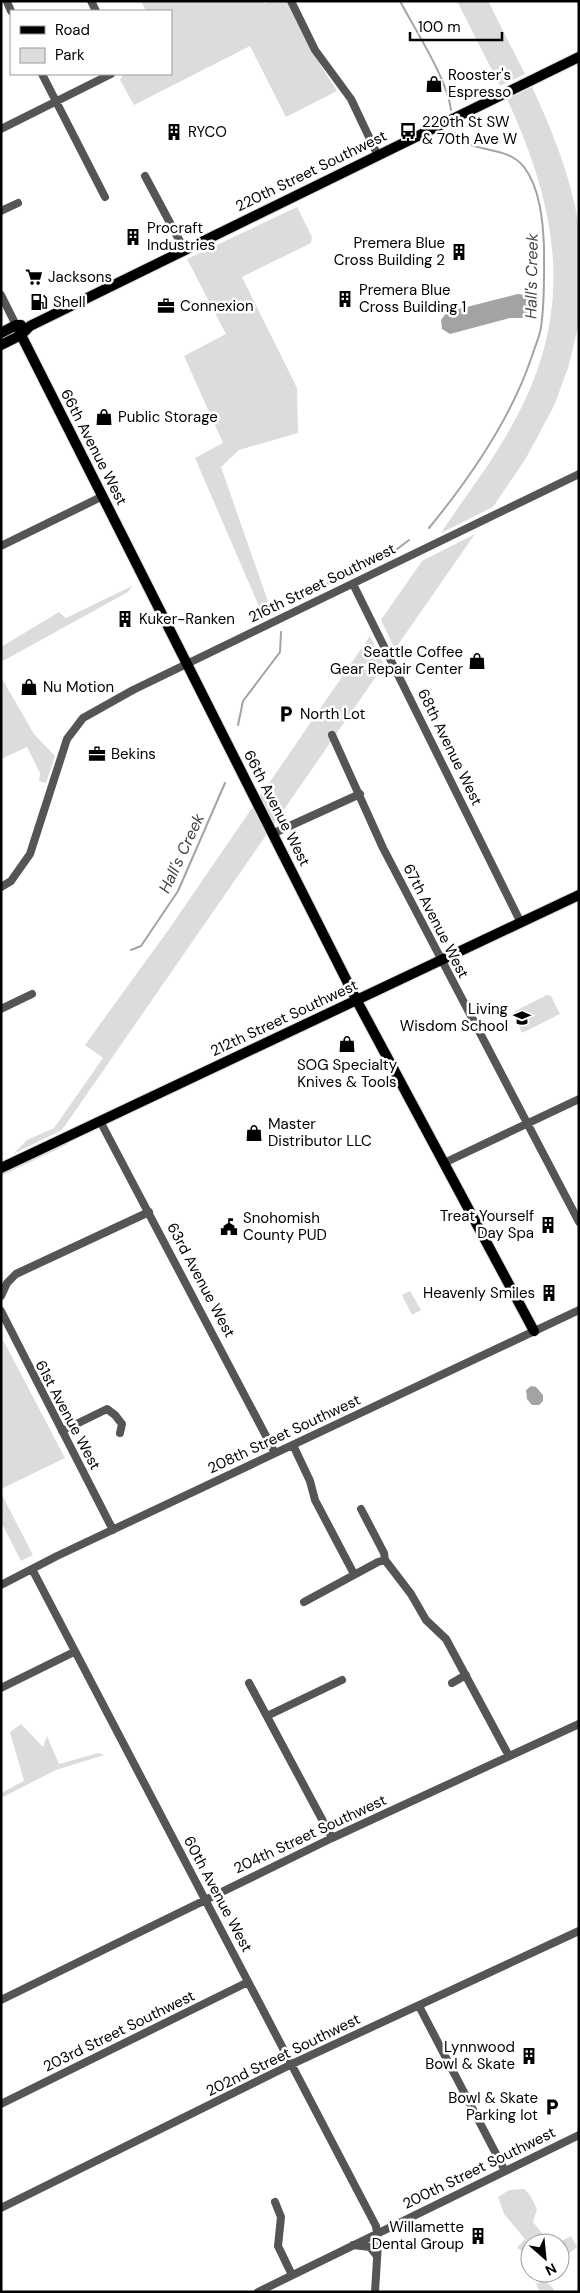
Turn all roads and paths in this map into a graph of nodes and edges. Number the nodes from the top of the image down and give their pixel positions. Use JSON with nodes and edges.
{"nodes":[{"id":1,"x":290,"y":1,"type":"edge"},
{"id":2,"x":579,"y":58,"type":"edge"},
{"id":3,"x":43,"y":75,"type":"edge"},
{"id":4,"x":109,"y":75,"type":"edge"},
{"id":5,"x":56,"y":101,"type":"junction"},
{"id":6,"x":1,"y":128,"type":"edge"},
{"id":7,"x":378,"y":156,"type":"junction"},
{"id":8,"x":145,"y":176,"type":"dead end"},
{"id":9,"x":105,"y":197,"type":"dead end"},
{"id":10,"x":18,"y":203,"type":"dead end"},
{"id":11,"x":1,"y":211,"type":"edge"},
{"id":12,"x":184,"y":249,"type":"junction"},
{"id":13,"x":1,"y":295,"type":"edge"},
{"id":14,"x":16,"y":325,"type":"junction"},
{"id":15,"x":30,"y":326,"type":"junction"},
{"id":16,"x":1,"y":333,"type":"edge"},
{"id":17,"x":21,"y":335,"type":"junction"},
{"id":18,"x":1,"y":345,"type":"edge"},
{"id":19,"x":579,"y":474,"type":"edge"},
{"id":20,"x":103,"y":496,"type":"junction"},
{"id":21,"x":1,"y":546,"type":"edge"},
{"id":22,"x":353,"y":584,"type":"junction"},
{"id":23,"x":186,"y":664,"type":"junction"},
{"id":24,"x":332,"y":735,"type":"dead end"},
{"id":25,"x":360,"y":794,"type":"junction"},
{"id":26,"x":272,"y":834,"type":"junction"},
{"id":27,"x":1,"y":887,"type":"edge"},
{"id":28,"x":579,"y":895,"type":"edge"},
{"id":29,"x":521,"y":923,"type":"junction"},
{"id":30,"x":441,"y":961,"type":"junction"},
{"id":31,"x":32,"y":994,"type":"dead end"},
{"id":32,"x":357,"y":1001,"type":"junction"},
{"id":33,"x":1,"y":1009,"type":"edge"},
{"id":34,"x":579,"y":1098,"type":"edge"},
{"id":35,"x":100,"y":1121,"type":"junction"},
{"id":36,"x":527,"y":1124,"type":"junction"},
{"id":37,"x":444,"y":1163,"type":"junction"},
{"id":38,"x":1,"y":1168,"type":"edge"},
{"id":39,"x":149,"y":1212,"type":"junction"},
{"id":40,"x":579,"y":1222,"type":"edge"},
{"id":41,"x":2,"y":1295,"type":"edge"},
{"id":42,"x":579,"y":1310,"type":"edge"},
{"id":43,"x":1,"y":1311,"type":"edge"},
{"id":44,"x":534,"y":1331,"type":"junction"},
{"id":45,"x":62,"y":1430,"type":"junction"},
{"id":46,"x":120,"y":1433,"type":"dead end"},
{"id":47,"x":293,"y":1445,"type":"junction"},
{"id":48,"x":275,"y":1453,"type":"junction"},
{"id":49,"x":361,"y":1509,"type":"dead end"},
{"id":50,"x":113,"y":1530,"type":"junction"},
{"id":51,"x":385,"y":1560,"type":"junction"},
{"id":52,"x":32,"y":1569,"type":"junction"},
{"id":53,"x":354,"y":1574,"type":"junction"},
{"id":54,"x":1,"y":1585,"type":"edge"},
{"id":55,"x":304,"y":1602,"type":"dead end"},
{"id":56,"x":74,"y":1652,"type":"junction"},
{"id":57,"x":466,"y":1676,"type":"junction"},
{"id":58,"x":342,"y":1680,"type":"dead end"},
{"id":59,"x":249,"y":1682,"type":"dead end"},
{"id":60,"x":452,"y":1683,"type":"dead end"},
{"id":61,"x":1,"y":1688,"type":"edge"},
{"id":62,"x":267,"y":1716,"type":"junction"},
{"id":63,"x":579,"y":1724,"type":"edge"},
{"id":64,"x":509,"y":1756,"type":"junction"},
{"id":65,"x":332,"y":1838,"type":"junction"},
{"id":66,"x":205,"y":1899,"type":"junction"},
{"id":67,"x":579,"y":1930,"type":"edge"},
{"id":68,"x":248,"y":1982,"type":"junction"},
{"id":69,"x":1,"y":2000,"type":"edge"},
{"id":70,"x":419,"y":2006,"type":"junction"},
{"id":71,"x":292,"y":2064,"type":"junction"},
{"id":72,"x":1,"y":2104,"type":"edge"},
{"id":73,"x":579,"y":2135,"type":"edge"},
{"id":74,"x":505,"y":2171,"type":"junction"},
{"id":75,"x":275,"y":2202,"type":"dead end"},
{"id":76,"x":1,"y":2208,"type":"edge"},
{"id":77,"x":377,"y":2232,"type":"junction"},
{"id":78,"x":351,"y":2245,"type":"junction"},
{"id":79,"x":377,"y":2256,"type":"junction"},
{"id":80,"x":292,"y":2275,"type":"junction"},
{"id":81,"x":258,"y":2292,"type":"edge"},
{"id":82,"x":375,"y":2292,"type":"edge"}],
"edges":[{"from":1,"to":7,"type":"street"},
{"from":2,"to":7,"type":"main road","name":"220th Street Southwest"},
{"from":3,"to":5,"type":"street"},
{"from":4,"to":5,"type":"street"},
{"from":5,"to":6,"type":"street"},
{"from":5,"to":9,"type":"street"},
{"from":7,"to":12,"type":"main road","name":"220th Street Southwest"},
{"from":8,"to":12,"type":"street"},
{"from":10,"to":11,"type":"street"},
{"from":12,"to":15,"type":"main road","name":"220th Street Southwest"},
{"from":13,"to":14,"type":"street","name":"66th Avenue West"},
{"from":14,"to":15,"type":"main road"},
{"from":14,"to":16,"type":"main road"},
{"from":14,"to":17,"type":"main road","name":"66th Avenue West"},
{"from":15,"to":17,"type":"main road","name":"220th Street Southwest"},
{"from":17,"to":18,"type":"main road","name":"220th Street Southwest"},
{"from":17,"to":20,"type":"main road","name":"66th Avenue West"},
{"from":19,"to":22,"type":"street","name":"216th Street Southwest"},
{"from":20,"to":21,"type":"street"},
{"from":20,"to":23,"type":"main road","name":"66th Avenue West"},
{"from":22,"to":23,"type":"street","name":"216th Street Southwest"},
{"from":22,"to":29,"type":"street","name":"68th Avenue West"},
{"from":23,"to":26,"type":"main road","name":"66th Avenue West"},
{"from":23,"to":27,"type":"street","name":"216th Street Southwest"},
{"from":24,"to":25,"type":"street","name":"67th Avenue West"},
{"from":25,"to":26,"type":"street"},
{"from":25,"to":30,"type":"street","name":"67th Avenue West"},
{"from":26,"to":32,"type":"main road","name":"66th Avenue West"},
{"from":28,"to":29,"type":"main road","name":"212th Street Southwest"},
{"from":29,"to":30,"type":"main road","name":"212th Street Southwest"},
{"from":30,"to":32,"type":"main road","name":"212th Street Southwest"},
{"from":30,"to":36,"type":"street","name":"67th Avenue West"},
{"from":31,"to":33,"type":"street"},
{"from":32,"to":35,"type":"main road","name":"212th Street Southwest"},
{"from":32,"to":37,"type":"main road","name":"66th Avenue West"},
{"from":34,"to":36,"type":"street"},
{"from":35,"to":38,"type":"main road","name":"212th Street Southwest"},
{"from":35,"to":39,"type":"street","name":"63rd Avenue West"},
{"from":36,"to":37,"type":"street"},
{"from":36,"to":40,"type":"street","name":"67th Avenue West"},
{"from":37,"to":44,"type":"main road","name":"66th Avenue West"},
{"from":39,"to":41,"type":"street"},
{"from":39,"to":48,"type":"street","name":"63rd Avenue West"},
{"from":42,"to":44,"type":"street","name":"208th Street Southwest"},
{"from":43,"to":45,"type":"street","name":"61st Avenue West"},
{"from":44,"to":47,"type":"street","name":"208th Street Southwest"},
{"from":45,"to":46,"type":"street"},
{"from":45,"to":50,"type":"street","name":"61st Avenue West"},
{"from":47,"to":48,"type":"street","name":"208th Street Southwest"},
{"from":47,"to":53,"type":"street"},
{"from":48,"to":50,"type":"street","name":"208th Street Southwest"},
{"from":49,"to":51,"type":"street"},
{"from":50,"to":52,"type":"street","name":"208th Street Southwest"},
{"from":51,"to":53,"type":"street"},
{"from":51,"to":57,"type":"street"},
{"from":52,"to":54,"type":"street","name":"208th Street Southwest"},
{"from":52,"to":56,"type":"street","name":"60th Avenue West"},
{"from":53,"to":55,"type":"street"},
{"from":56,"to":61,"type":"street"},
{"from":56,"to":66,"type":"street","name":"60th Avenue West"},
{"from":57,"to":60,"type":"street"},
{"from":57,"to":64,"type":"street"},
{"from":58,"to":62,"type":"street"},
{"from":59,"to":62,"type":"street"},
{"from":62,"to":65,"type":"street"},
{"from":63,"to":64,"type":"street","name":"204th Street Southwest"},
{"from":64,"to":65,"type":"street","name":"204th Street Southwest"},
{"from":65,"to":66,"type":"street","name":"204th Street Southwest"},
{"from":66,"to":68,"type":"street","name":"60th Avenue West"},
{"from":66,"to":69,"type":"street","name":"204th Street Southwest"},
{"from":67,"to":70,"type":"street","name":"202nd Street Southwest"},
{"from":68,"to":71,"type":"street","name":"60th Avenue West"},
{"from":68,"to":72,"type":"street","name":"203rd Street Southwest"},
{"from":70,"to":71,"type":"street","name":"202nd Street Southwest"},
{"from":70,"to":74,"type":"street"},
{"from":71,"to":76,"type":"street","name":"202nd Street Southwest"},
{"from":71,"to":77,"type":"street","name":"60th Avenue West"},
{"from":73,"to":74,"type":"street","name":"200th Street Southwest"},
{"from":74,"to":77,"type":"street","name":"200th Street Southwest"},
{"from":75,"to":80,"type":"street"},
{"from":77,"to":78,"type":"street","name":"200th Street Southwest"},
{"from":77,"to":79,"type":"street"},
{"from":78,"to":79,"type":"street"},
{"from":78,"to":80,"type":"street","name":"200th Street Southwest"},
{"from":79,"to":82,"type":"street"},
{"from":80,"to":81,"type":"street","name":"200th Street Southwest"}]}
